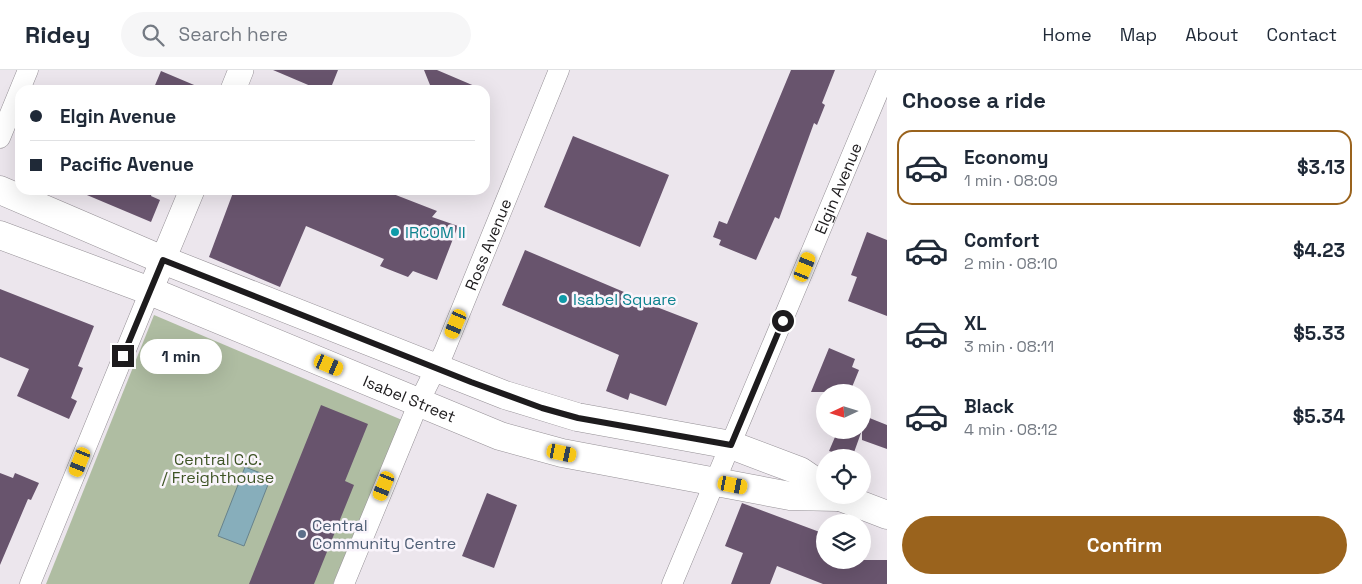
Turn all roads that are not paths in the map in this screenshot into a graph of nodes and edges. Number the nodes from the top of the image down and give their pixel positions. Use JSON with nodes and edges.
{"nodes":[{"id":1,"x":28,"y":70,"type":"edge"},
{"id":2,"x":241,"y":70,"type":"edge"},
{"id":3,"x":559,"y":70,"type":"edge"},
{"id":4,"x":887,"y":71,"type":"edge"},
{"id":5,"x":22,"y":85,"type":"edge"},
{"id":6,"x":235,"y":85,"type":"edge"},
{"id":7,"x":15,"y":102,"type":"edge"},
{"id":8,"x":0,"y":138,"type":"edge"},
{"id":9,"x":0,"y":190,"type":"edge"},
{"id":10,"x":190,"y":195,"type":"edge"},
{"id":11,"x":0,"y":235,"type":"edge"},
{"id":12,"x":163,"y":260,"type":"junction"},
{"id":13,"x":150,"y":291,"type":"junction"},
{"id":14,"x":436,"y":367,"type":"junction"},
{"id":15,"x":419,"y":402,"type":"junction"},
{"id":16,"x":731,"y":445,"type":"junction"},
{"id":17,"x":714,"y":482,"type":"junction"},
{"id":18,"x":816,"y":482,"type":"edge"},
{"id":19,"x":816,"y":494,"type":"edge"},
{"id":20,"x":860,"y":504,"type":"edge"},
{"id":21,"x":887,"y":515,"type":"edge"},
{"id":22,"x":30,"y":584,"type":"edge"},
{"id":23,"x":344,"y":584,"type":"edge"},
{"id":24,"x":672,"y":584,"type":"edge"}],
"edges":[{"from":1,"to":5,"type":"street"},
{"from":2,"to":6,"type":"street"},
{"from":3,"to":14,"type":"street","name":"Ross Avenue"},
{"from":4,"to":16,"type":"street","name":"Elgin Avenue"},
{"from":7,"to":8,"type":"street"},
{"from":9,"to":12,"type":"main road","name":"Isabel Street"},
{"from":10,"to":12,"type":"street"},
{"from":11,"to":13,"type":"main road","name":"Isabel Street"},
{"from":12,"to":13,"type":"street"},
{"from":12,"to":14,"type":"main road","name":"Isabel Street"},
{"from":13,"to":15,"type":"main road","name":"Isabel Street"},
{"from":13,"to":22,"type":"street"},
{"from":14,"to":15,"type":"street","name":"Ross Avenue"},
{"from":14,"to":16,"type":"main road","name":"Isabel Street"},
{"from":15,"to":17,"type":"main road","name":"Isabel Street"},
{"from":15,"to":23,"type":"street","name":"Ross Avenue"},
{"from":16,"to":17,"type":"street","name":"Elgin Avenue"},
{"from":16,"to":18,"type":"main road","name":"Isabel Street"},
{"from":17,"to":19,"type":"main road","name":"Isabel Street"},
{"from":17,"to":24,"type":"street","name":"Elgin Avenue"},
{"from":20,"to":21,"type":"main road","name":"Isabel Street"}]}
